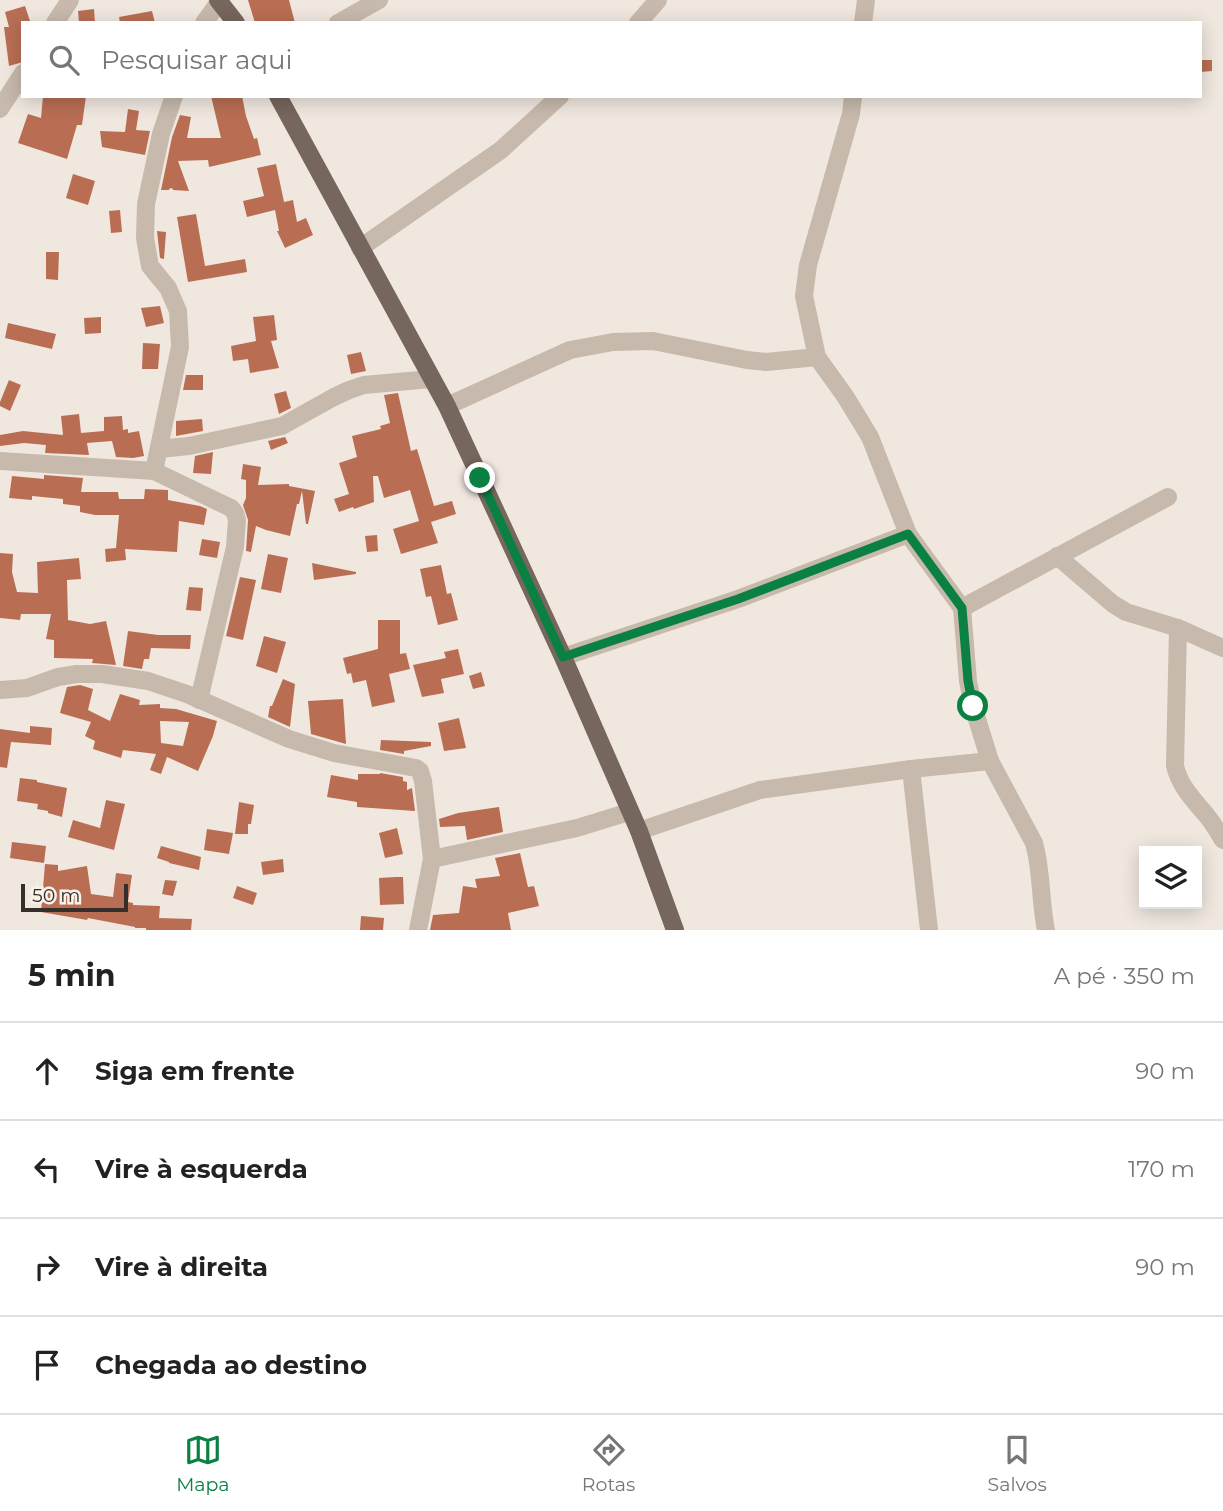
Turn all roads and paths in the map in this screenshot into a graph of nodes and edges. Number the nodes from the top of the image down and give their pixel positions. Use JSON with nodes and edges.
{"nodes":[{"id":1,"x":70,"y":0,"type":"edge"},
{"id":2,"x":379,"y":0,"type":"edge"},
{"id":3,"x":658,"y":0,"type":"edge"},
{"id":4,"x":866,"y":0,"type":"edge"},
{"id":5,"x":222,"y":1,"type":"edge"},
{"id":6,"x":56,"y":21,"type":"edge"},
{"id":7,"x":206,"y":21,"type":"edge"},
{"id":8,"x":235,"y":21,"type":"edge"},
{"id":9,"x":342,"y":21,"type":"edge"},
{"id":10,"x":640,"y":21,"type":"edge"},
{"id":11,"x":863,"y":21,"type":"edge"},
{"id":12,"x":21,"y":76,"type":"edge"},
{"id":13,"x":173,"y":98,"type":"edge"},
{"id":14,"x":279,"y":98,"type":"edge"},
{"id":15,"x":558,"y":98,"type":"edge"},
{"id":16,"x":853,"y":98,"type":"edge"},
{"id":17,"x":0,"y":109,"type":"edge"},
{"id":18,"x":360,"y":248,"type":"junction"},
{"id":19,"x":817,"y":357,"type":"junction"},
{"id":20,"x":431,"y":379,"type":"junction"},
{"id":21,"x":447,"y":406,"type":"junction"},
{"id":22,"x":159,"y":449,"type":"junction"},
{"id":23,"x":0,"y":461,"type":"edge"},
{"id":24,"x":153,"y":471,"type":"junction"},
{"id":25,"x":1168,"y":497,"type":"dead end"},
{"id":26,"x":908,"y":534,"type":"junction"},
{"id":27,"x":1057,"y":556,"type":"junction"},
{"id":28,"x":962,"y":608,"type":"junction"},
{"id":29,"x":1178,"y":628,"type":"junction"},
{"id":30,"x":1223,"y":648,"type":"edge"},
{"id":31,"x":563,"y":657,"type":"junction"},
{"id":32,"x":0,"y":690,"type":"edge"},
{"id":33,"x":199,"y":700,"type":"junction"},
{"id":34,"x":990,"y":761,"type":"junction"},
{"id":35,"x":911,"y":769,"type":"junction"},
{"id":36,"x":629,"y":812,"type":"junction"},
{"id":37,"x":639,"y":831,"type":"junction"},
{"id":38,"x":1223,"y":840,"type":"edge"},
{"id":39,"x":432,"y":859,"type":"junction"},
{"id":40,"x":418,"y":930,"type":"edge"},
{"id":41,"x":675,"y":930,"type":"edge"},
{"id":42,"x":929,"y":930,"type":"edge"},
{"id":43,"x":1046,"y":930,"type":"edge"}],
"edges":[{"from":1,"to":6,"type":"street"},
{"from":2,"to":9,"type":"street"},
{"from":3,"to":10,"type":"street"},
{"from":4,"to":11,"type":"street"},
{"from":5,"to":7,"type":"street"},
{"from":5,"to":8,"type":"main road"},
{"from":12,"to":17,"type":"street"},
{"from":13,"to":22,"type":"street"},
{"from":14,"to":18,"type":"main road"},
{"from":15,"to":18,"type":"street"},
{"from":16,"to":19,"type":"street"},
{"from":18,"to":20,"type":"main road"},
{"from":19,"to":21,"type":"street"},
{"from":19,"to":26,"type":"street"},
{"from":20,"to":21,"type":"main road"},
{"from":20,"to":22,"type":"street"},
{"from":21,"to":31,"type":"main road"},
{"from":22,"to":24,"type":"street"},
{"from":23,"to":24,"type":"street"},
{"from":24,"to":33,"type":"street"},
{"from":25,"to":27,"type":"street"},
{"from":26,"to":28,"type":"street"},
{"from":26,"to":31,"type":"street"},
{"from":27,"to":28,"type":"street"},
{"from":27,"to":29,"type":"street"},
{"from":28,"to":34,"type":"street"},
{"from":29,"to":30,"type":"street"},
{"from":29,"to":38,"type":"street"},
{"from":31,"to":36,"type":"main road"},
{"from":32,"to":33,"type":"street"},
{"from":33,"to":39,"type":"street"},
{"from":34,"to":35,"type":"street"},
{"from":34,"to":43,"type":"street"},
{"from":35,"to":37,"type":"street"},
{"from":35,"to":42,"type":"street"},
{"from":36,"to":37,"type":"main road"},
{"from":36,"to":39,"type":"street"},
{"from":37,"to":41,"type":"main road"},
{"from":39,"to":40,"type":"street"}]}
